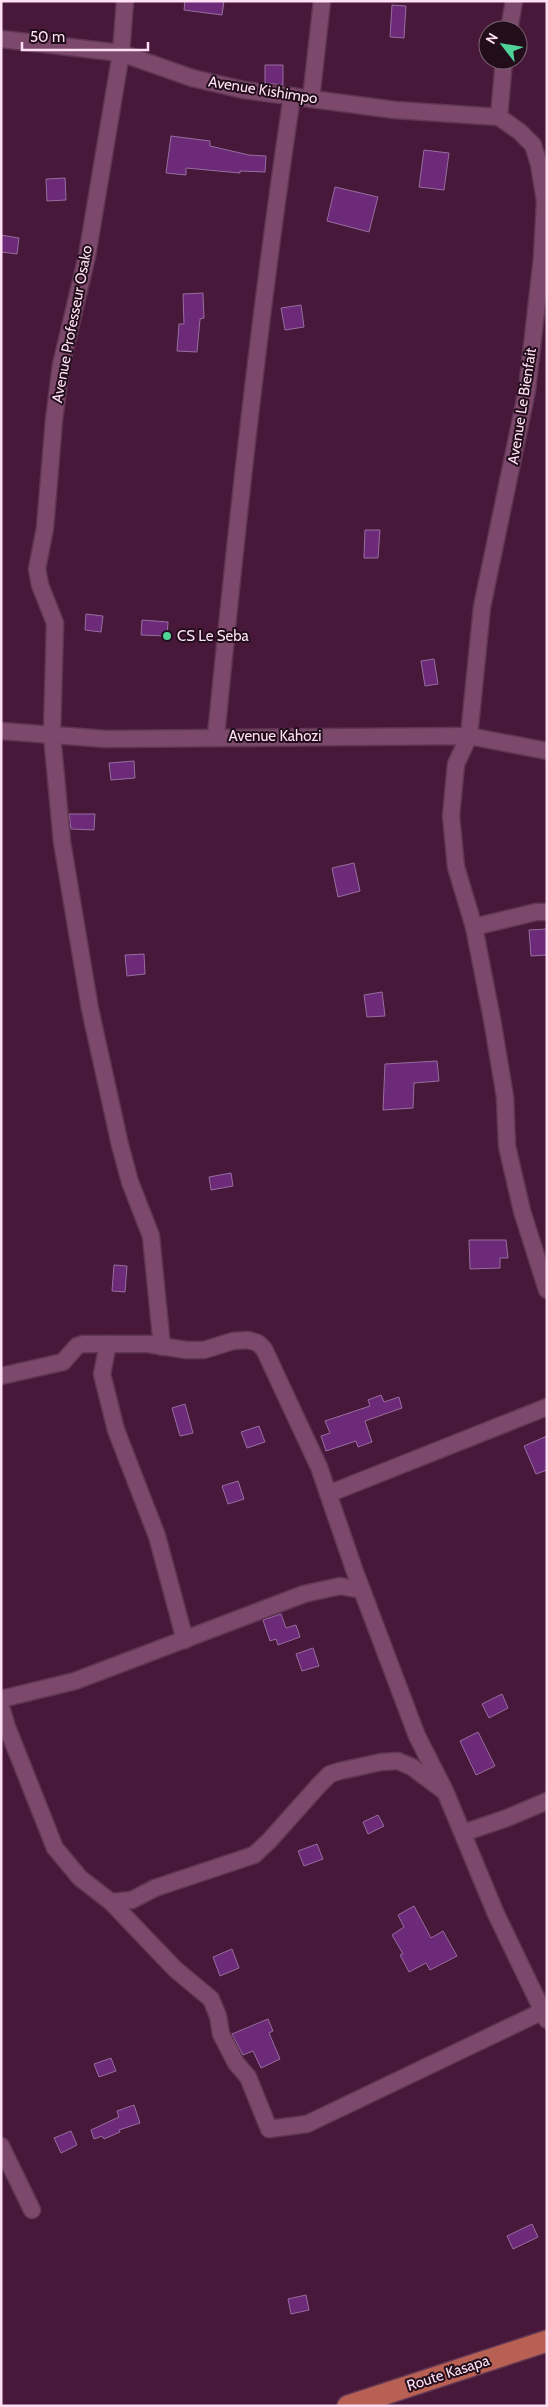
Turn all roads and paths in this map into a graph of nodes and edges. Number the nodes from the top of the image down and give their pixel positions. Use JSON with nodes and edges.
{"nodes":[{"id":1,"x":125,"y":1,"type":"edge"},
{"id":2,"x":322,"y":1,"type":"edge"},
{"id":3,"x":514,"y":1,"type":"edge"},
{"id":4,"x":511,"y":20,"type":"edge"},
{"id":5,"x":1,"y":38,"type":"edge"},
{"id":6,"x":121,"y":53,"type":"junction"},
{"id":7,"x":503,"y":70,"type":"edge"},
{"id":8,"x":292,"y":96,"type":"junction"},
{"id":9,"x":311,"y":99,"type":"junction"},
{"id":10,"x":499,"y":117,"type":"junction"},
{"id":11,"x":1,"y":731,"type":"edge"},
{"id":12,"x":52,"y":735,"type":"junction"},
{"id":13,"x":216,"y":736,"type":"junction"},
{"id":14,"x":469,"y":736,"type":"junction"},
{"id":15,"x":547,"y":751,"type":"edge"},
{"id":16,"x":547,"y":912,"type":"edge"},
{"id":17,"x":474,"y":927,"type":"junction"},
{"id":18,"x":547,"y":1290,"type":"edge"},
{"id":19,"x":108,"y":1344,"type":"junction"},
{"id":20,"x":162,"y":1347,"type":"junction"},
{"id":21,"x":1,"y":1376,"type":"edge"},
{"id":22,"x":547,"y":1407,"type":"edge"},
{"id":23,"x":328,"y":1494,"type":"junction"},
{"id":24,"x":362,"y":1590,"type":"junction"},
{"id":25,"x":185,"y":1640,"type":"junction"},
{"id":26,"x":1,"y":1699,"type":"edge"},
{"id":27,"x":1,"y":1707,"type":"edge"},
{"id":28,"x":444,"y":1791,"type":"junction"},
{"id":29,"x":547,"y":1801,"type":"edge"},
{"id":30,"x":462,"y":1833,"type":"junction"},
{"id":31,"x":111,"y":1902,"type":"junction"},
{"id":32,"x":545,"y":2015,"type":"edge"},
{"id":33,"x":1,"y":2146,"type":"edge"},
{"id":34,"x":32,"y":2210,"type":"dead end"},
{"id":35,"x":547,"y":2341,"type":"edge"},
{"id":36,"x":348,"y":2406,"type":"edge"}],
"edges":[{"from":1,"to":6,"type":"street","name":"Avenue Professeur Osako"},
{"from":2,"to":9,"type":"street"},
{"from":3,"to":4,"type":"street"},
{"from":5,"to":6,"type":"street","name":"Avenue Kishimpo"},
{"from":6,"to":8,"type":"street","name":"Avenue Kishimpo"},
{"from":6,"to":12,"type":"street","name":"Avenue Professeur Osako"},
{"from":7,"to":10,"type":"street"},
{"from":8,"to":9,"type":"street","name":"Avenue Kishimpo"},
{"from":8,"to":13,"type":"street"},
{"from":9,"to":10,"type":"street","name":"Avenue Kishimpo"},
{"from":10,"to":14,"type":"street","name":"Avenue Le Bienfait"},
{"from":11,"to":12,"type":"street","name":"Avenue Kahozi"},
{"from":12,"to":13,"type":"street","name":"Avenue Kahozi"},
{"from":12,"to":20,"type":"street","name":"Avenue Professeur Osako"},
{"from":13,"to":14,"type":"street","name":"Avenue Kahozi"},
{"from":14,"to":15,"type":"street","name":"Avenue Kahozi"},
{"from":14,"to":17,"type":"street","name":"Avenue Le Bienfait"},
{"from":16,"to":17,"type":"street"},
{"from":17,"to":18,"type":"street","name":"Avenue Le Bienfait"},
{"from":19,"to":20,"type":"street"},
{"from":19,"to":21,"type":"street"},
{"from":19,"to":25,"type":"street"},
{"from":20,"to":23,"type":"street"},
{"from":22,"to":23,"type":"street"},
{"from":23,"to":24,"type":"street"},
{"from":24,"to":25,"type":"street"},
{"from":24,"to":28,"type":"street"},
{"from":25,"to":26,"type":"street"},
{"from":27,"to":31,"type":"street"},
{"from":28,"to":30,"type":"street"},
{"from":28,"to":31,"type":"street"},
{"from":29,"to":30,"type":"street"},
{"from":30,"to":32,"type":"street"},
{"from":31,"to":32,"type":"street"},
{"from":33,"to":34,"type":"street"},
{"from":35,"to":36,"type":"main road","name":"Route Kasapa"}]}
